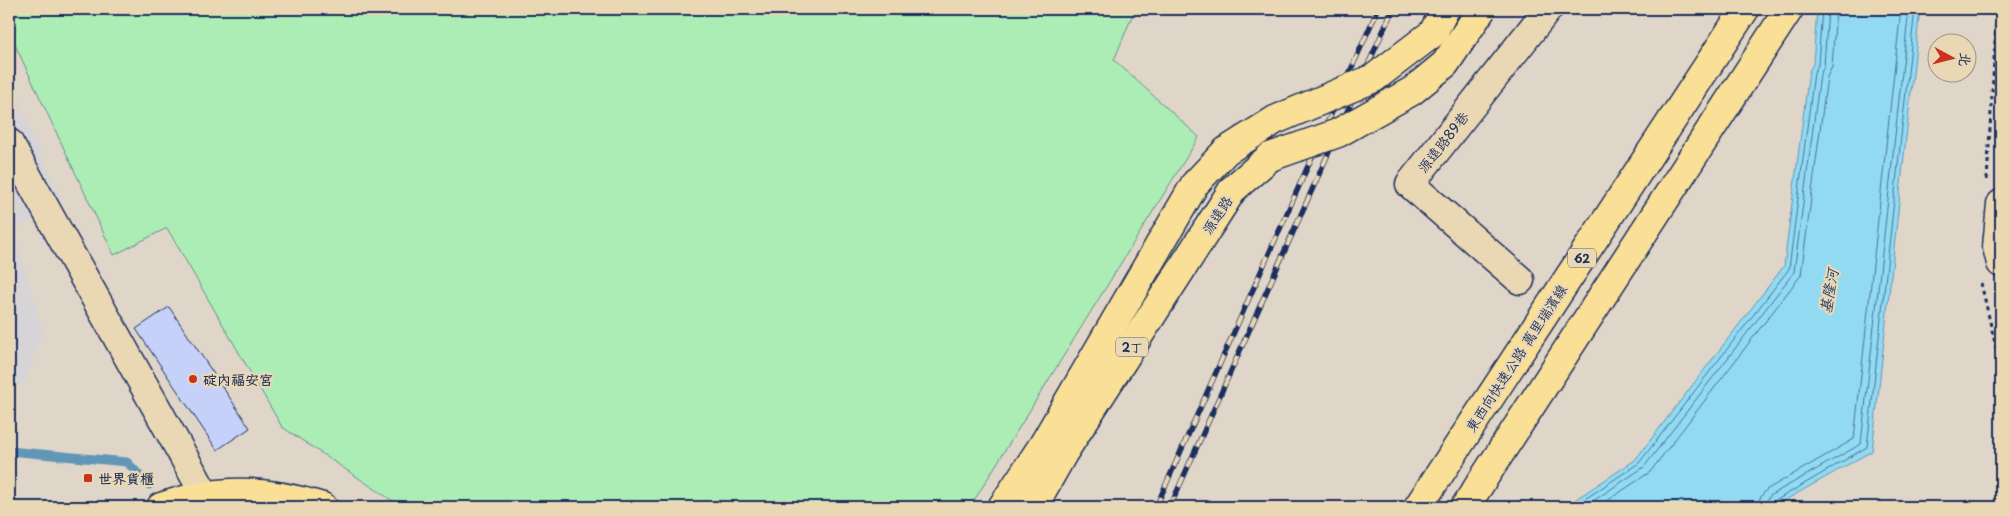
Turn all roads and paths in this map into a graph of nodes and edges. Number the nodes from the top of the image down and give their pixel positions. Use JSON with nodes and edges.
{"nodes":[{"id":1,"x":1445,"y":9,"type":"edge"},
{"id":2,"x":1482,"y":9,"type":"edge"},
{"id":3,"x":1548,"y":9,"type":"edge"},
{"id":4,"x":1745,"y":9,"type":"edge"},
{"id":5,"x":1789,"y":9,"type":"edge"},
{"id":6,"x":9,"y":144,"type":"edge"},
{"id":7,"x":9,"y":178,"type":"edge"},
{"id":8,"x":37,"y":193,"type":"junction"},
{"id":9,"x":2001,"y":204,"type":"edge"},
{"id":10,"x":2001,"y":264,"type":"edge"},
{"id":11,"x":1520,"y":280,"type":"dead end"},
{"id":12,"x":205,"y":495,"type":"junction"},
{"id":13,"x":161,"y":507,"type":"edge"},
{"id":14,"x":323,"y":507,"type":"edge"},
{"id":15,"x":1002,"y":507,"type":"edge"},
{"id":16,"x":1033,"y":507,"type":"edge"},
{"id":17,"x":1418,"y":507,"type":"edge"},
{"id":18,"x":1465,"y":507,"type":"edge"}],
"edges":[{"from":1,"to":15,"type":"main road","number":"2丁","bridge":true},
{"from":2,"to":16,"type":"main road","name":"源遠路","number":"2丁","bridge":true},
{"from":3,"to":11,"type":"street","name":"源遠路89巷"},
{"from":4,"to":17,"type":"main road","name":"東西向快速公路 萬里瑞濱線","number":"62"},
{"from":5,"to":18,"type":"main road"},
{"from":6,"to":8,"type":"street"},
{"from":7,"to":8,"type":"street"},
{"from":8,"to":12,"type":"street"},
{"from":9,"to":10,"type":"street"},
{"from":12,"to":13,"type":"main road"},
{"from":12,"to":14,"type":"main road"}]}
